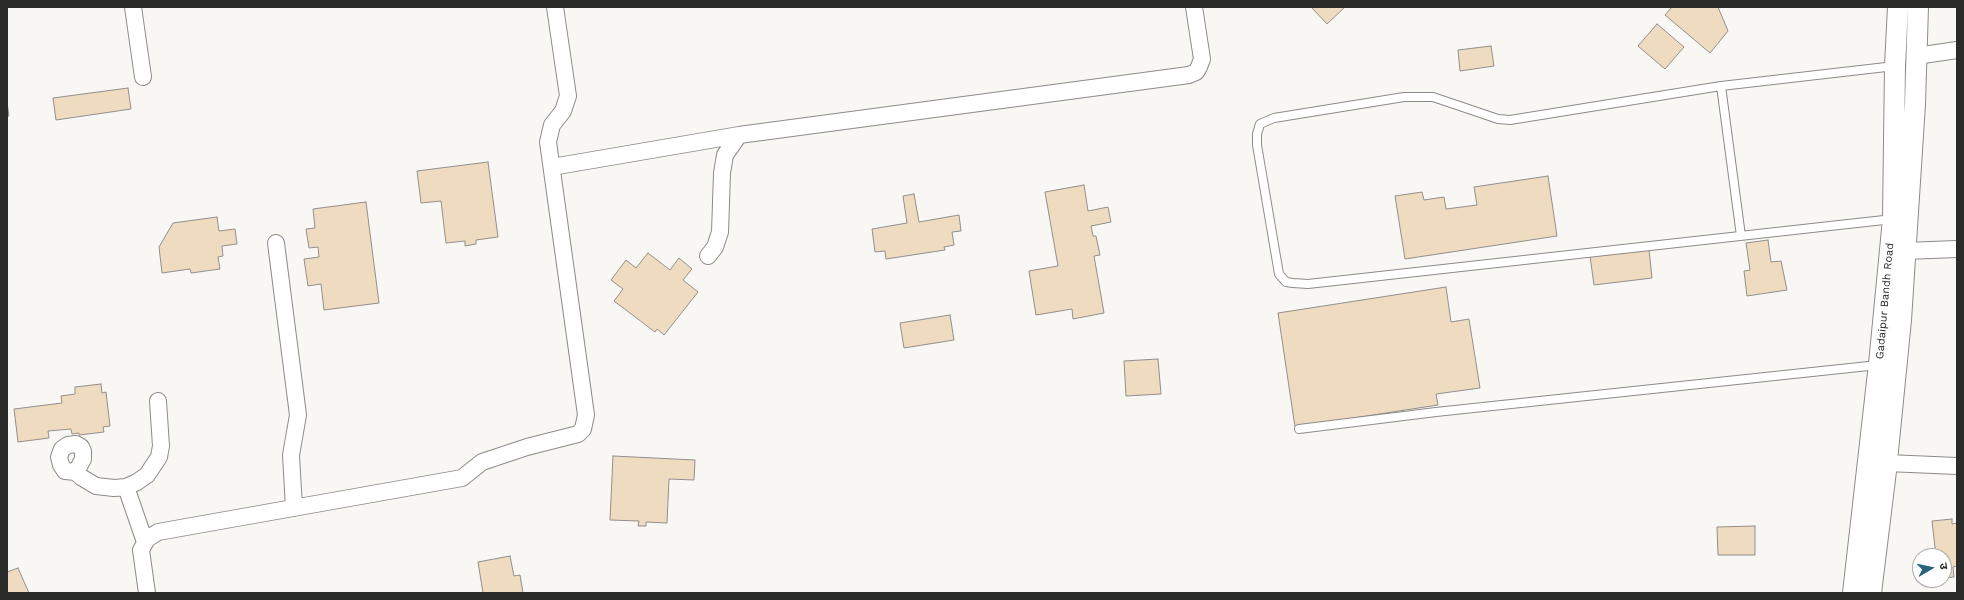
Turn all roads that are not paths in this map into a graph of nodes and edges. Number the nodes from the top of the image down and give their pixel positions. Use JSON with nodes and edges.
{"nodes":[{"id":1,"x":134,"y":7,"type":"edge"},
{"id":2,"x":555,"y":7,"type":"edge"},
{"id":3,"x":1194,"y":7,"type":"edge"},
{"id":4,"x":1898,"y":7,"type":"edge"},
{"id":5,"x":1918,"y":7,"type":"edge"},
{"id":6,"x":1957,"y":50,"type":"edge"},
{"id":7,"x":1916,"y":56,"type":"junction"},
{"id":8,"x":1895,"y":66,"type":"junction"},
{"id":9,"x":143,"y":77,"type":"dead end"},
{"id":10,"x":1721,"y":86,"type":"junction"},
{"id":11,"x":739,"y":135,"type":"junction"},
{"id":12,"x":552,"y":167,"type":"junction"},
{"id":13,"x":1893,"y":219,"type":"junction"},
{"id":14,"x":1741,"y":236,"type":"junction"},
{"id":15,"x":276,"y":243,"type":"dead end"},
{"id":16,"x":1957,"y":249,"type":"edge"},
{"id":17,"x":1905,"y":251,"type":"junction"},
{"id":18,"x":708,"y":256,"type":"dead end"},
{"id":19,"x":1879,"y":364,"type":"junction"},
{"id":20,"x":158,"y":401,"type":"dead end"},
{"id":21,"x":1299,"y":428,"type":"dead end"},
{"id":22,"x":1887,"y":463,"type":"junction"},
{"id":23,"x":1957,"y":466,"type":"edge"},
{"id":24,"x":76,"y":472,"type":"dead end"},
{"id":25,"x":126,"y":487,"type":"junction"},
{"id":26,"x":294,"y":508,"type":"junction"},
{"id":27,"x":145,"y":542,"type":"junction"},
{"id":28,"x":147,"y":593,"type":"edge"},
{"id":29,"x":1853,"y":593,"type":"edge"},
{"id":30,"x":1871,"y":593,"type":"edge"}],
"edges":[{"from":1,"to":9,"type":"street"},
{"from":2,"to":12,"type":"street"},
{"from":3,"to":11,"type":"street"},
{"from":4,"to":8,"type":"street","name":"Gadaipur Bandh Road"},
{"from":5,"to":7,"type":"street"},
{"from":6,"to":7,"type":"street"},
{"from":7,"to":17,"type":"street"},
{"from":8,"to":10,"type":"lane"},
{"from":8,"to":13,"type":"street","name":"Gadaipur Bandh Road"},
{"from":10,"to":14,"type":"lane"},
{"from":10,"to":14,"type":"lane"},
{"from":11,"to":12,"type":"street"},
{"from":11,"to":18,"type":"street"},
{"from":12,"to":26,"type":"street"},
{"from":13,"to":14,"type":"lane"},
{"from":13,"to":19,"type":"street","name":"Gadaipur Bandh Road"},
{"from":15,"to":26,"type":"street"},
{"from":16,"to":17,"type":"street"},
{"from":17,"to":22,"type":"street"},
{"from":19,"to":21,"type":"lane"},
{"from":19,"to":29,"type":"street","name":"Gadaipur Bandh Road"},
{"from":20,"to":25,"type":"street"},
{"from":22,"to":23,"type":"street"},
{"from":22,"to":30,"type":"street"},
{"from":24,"to":25,"type":"street"},
{"from":25,"to":27,"type":"street"},
{"from":26,"to":27,"type":"street"},
{"from":27,"to":28,"type":"street"}]}
